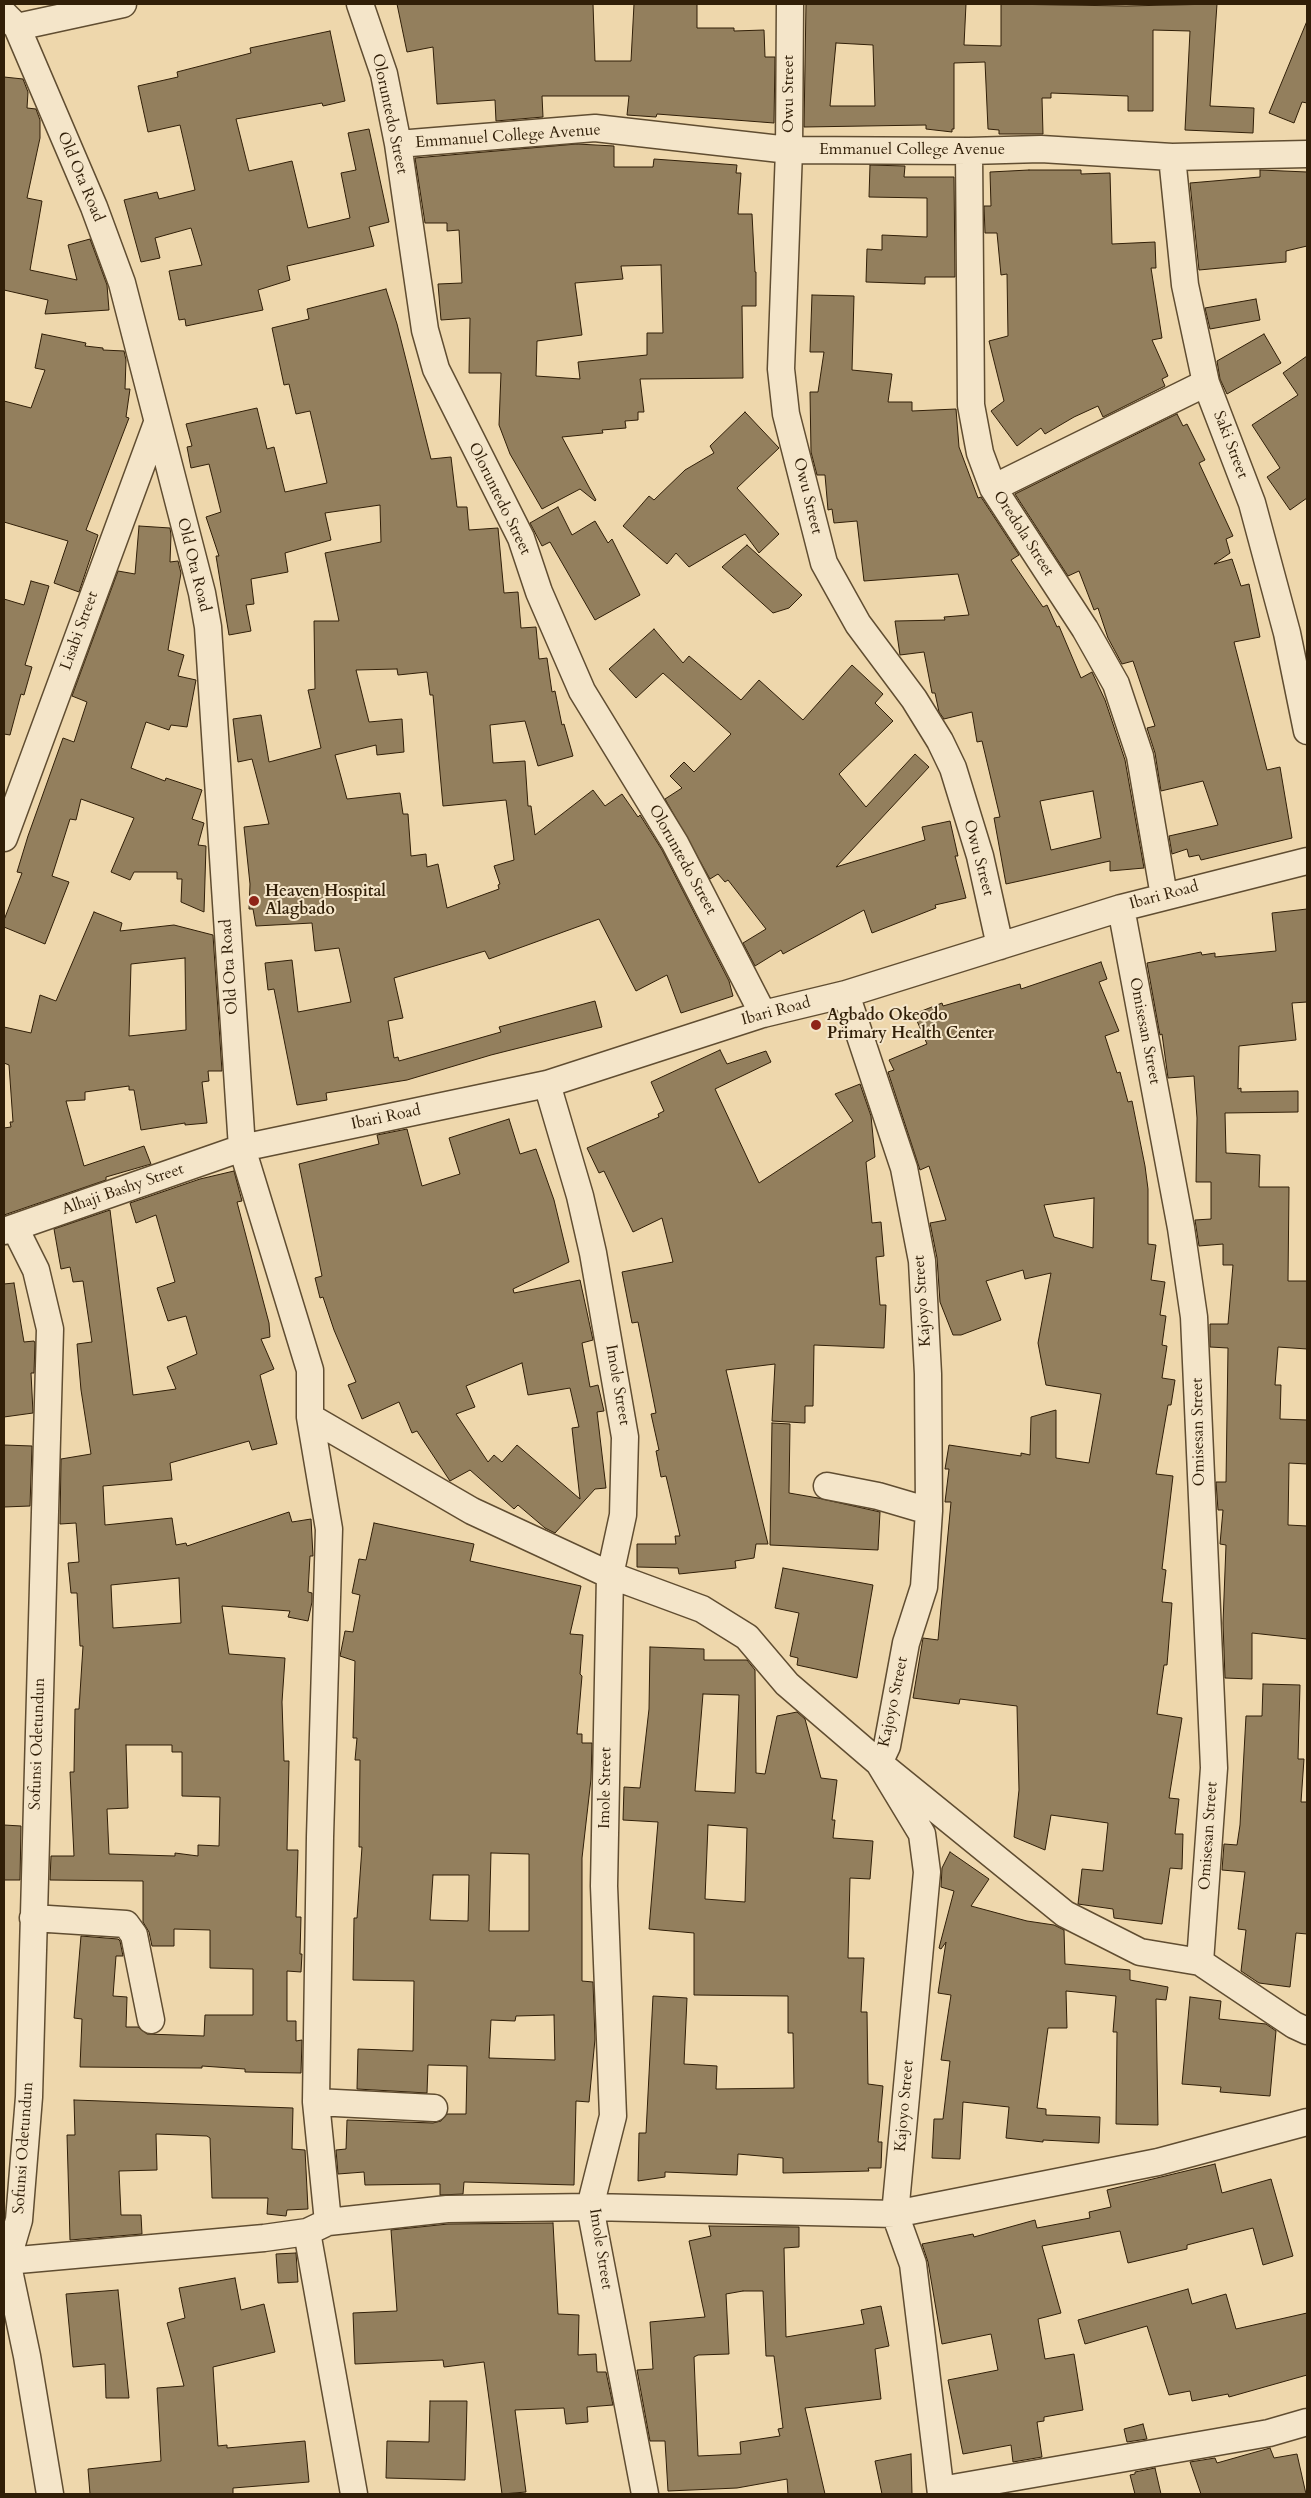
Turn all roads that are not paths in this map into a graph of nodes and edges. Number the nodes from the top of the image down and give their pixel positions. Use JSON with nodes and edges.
{"nodes":[{"id":1,"x":123,"y":4,"type":"edge"},
{"id":2,"x":360,"y":4,"type":"edge"},
{"id":3,"x":790,"y":4,"type":"edge"},
{"id":4,"x":10,"y":21,"type":"edge"},
{"id":5,"x":398,"y":144,"type":"junction"},
{"id":6,"x":789,"y":150,"type":"junction"},
{"id":7,"x":969,"y":151,"type":"junction"},
{"id":8,"x":1307,"y":154,"type":"edge"},
{"id":9,"x":1172,"y":157,"type":"junction"},
{"id":10,"x":1206,"y":383,"type":"junction"},
{"id":11,"x":157,"y":423,"type":"junction"},
{"id":12,"x":993,"y":488,"type":"junction"},
{"id":13,"x":1307,"y":730,"type":"edge"},
{"id":14,"x":4,"y":838,"type":"edge"},
{"id":15,"x":1307,"y":861,"type":"edge"},
{"id":16,"x":1164,"y":896,"type":"junction"},
{"id":17,"x":1121,"y":908,"type":"junction"},
{"id":18,"x":1000,"y":946,"type":"junction"},
{"id":19,"x":846,"y":994,"type":"junction"},
{"id":20,"x":763,"y":1014,"type":"junction"},
{"id":21,"x":547,"y":1084,"type":"junction"},
{"id":22,"x":242,"y":1148,"type":"junction"},
{"id":23,"x":10,"y":1229,"type":"edge"},
{"id":24,"x":310,"y":1417,"type":"junction"},
{"id":25,"x":827,"y":1486,"type":"dead end"},
{"id":26,"x":929,"y":1511,"type":"junction"},
{"id":27,"x":610,"y":1575,"type":"junction"},
{"id":28,"x":879,"y":1763,"type":"junction"},
{"id":29,"x":33,"y":1918,"type":"junction"},
{"id":30,"x":1200,"y":1962,"type":"junction"},
{"id":31,"x":151,"y":2020,"type":"dead end"},
{"id":32,"x":1307,"y":2031,"type":"edge"},
{"id":33,"x":316,"y":2102,"type":"junction"},
{"id":34,"x":434,"y":2108,"type":"dead end"},
{"id":35,"x":1307,"y":2122,"type":"edge"},
{"id":36,"x":590,"y":2207,"type":"junction"},
{"id":37,"x":895,"y":2214,"type":"junction"},
{"id":38,"x":317,"y":2227,"type":"junction"},
{"id":39,"x":5,"y":2261,"type":"edge"},
{"id":40,"x":1307,"y":2422,"type":"edge"},
{"id":41,"x":941,"y":2492,"type":"edge"},
{"id":42,"x":50,"y":2494,"type":"edge"},
{"id":43,"x":354,"y":2494,"type":"edge"},
{"id":44,"x":645,"y":2494,"type":"edge"}],
"edges":[{"from":1,"to":4,"type":"street"},
{"from":2,"to":5,"type":"street","name":"Oloruntedo Street"},
{"from":3,"to":6,"type":"street","name":"Owu Street"},
{"from":4,"to":11,"type":"street","name":"Old Ota Road"},
{"from":5,"to":6,"type":"street","name":"Emmanuel College Avenue"},
{"from":5,"to":20,"type":"street","name":"Oloruntedo Street"},
{"from":6,"to":7,"type":"street","name":"Emmanuel College Avenue"},
{"from":6,"to":18,"type":"street","name":"Owu Street"},
{"from":7,"to":9,"type":"street","name":"Emmanuel College Avenue"},
{"from":7,"to":12,"type":"street","name":"Oredola Street"},
{"from":8,"to":9,"type":"street","name":"Emmanuel College Avenue"},
{"from":9,"to":10,"type":"street","name":"Saki Street"},
{"from":10,"to":12,"type":"street"},
{"from":10,"to":13,"type":"street","name":"Saki Street"},
{"from":11,"to":14,"type":"street","name":"Lisabi Street"},
{"from":11,"to":22,"type":"street","name":"Old Ota Road"},
{"from":12,"to":16,"type":"street","name":"Oredola Street"},
{"from":15,"to":16,"type":"street","name":"Ibari Road"},
{"from":16,"to":17,"type":"street","name":"Ibari Road"},
{"from":17,"to":18,"type":"street","name":"Ibari Road"},
{"from":17,"to":30,"type":"street","name":"Omisesan Street"},
{"from":18,"to":19,"type":"street","name":"Ibari Road"},
{"from":19,"to":20,"type":"street","name":"Ibari Road"},
{"from":19,"to":26,"type":"street","name":"Kajoyo Street"},
{"from":20,"to":21,"type":"street","name":"Ibari Road"},
{"from":21,"to":22,"type":"street","name":"Ibari Road"},
{"from":21,"to":27,"type":"street","name":"Imole Street"},
{"from":22,"to":23,"type":"street","name":"Alhaji Bashy Street"},
{"from":22,"to":24,"type":"street","name":"Old Ota Road"},
{"from":23,"to":29,"type":"street","name":"Sofunsi Odetundun"},
{"from":24,"to":27,"type":"street"},
{"from":24,"to":33,"type":"street","name":"Old Ota Road"},
{"from":25,"to":26,"type":"street"},
{"from":26,"to":28,"type":"street","name":"Kajoyo Street"},
{"from":27,"to":28,"type":"street"},
{"from":27,"to":36,"type":"street","name":"Imole Street"},
{"from":28,"to":30,"type":"street"},
{"from":28,"to":37,"type":"street","name":"Kajoyo Street"},
{"from":29,"to":31,"type":"street"},
{"from":29,"to":39,"type":"street","name":"Sofunsi Odetundun"},
{"from":30,"to":32,"type":"street"},
{"from":33,"to":34,"type":"street"},
{"from":33,"to":38,"type":"street","name":"Old Ota Road"},
{"from":35,"to":37,"type":"street"},
{"from":36,"to":37,"type":"street"},
{"from":36,"to":38,"type":"street"},
{"from":36,"to":44,"type":"street","name":"Imole Street"},
{"from":37,"to":41,"type":"street","name":"Kajoyo Street"},
{"from":38,"to":39,"type":"street"},
{"from":38,"to":43,"type":"street","name":"Old Ota Road"},
{"from":39,"to":42,"type":"street"},
{"from":40,"to":41,"type":"street"}]}
